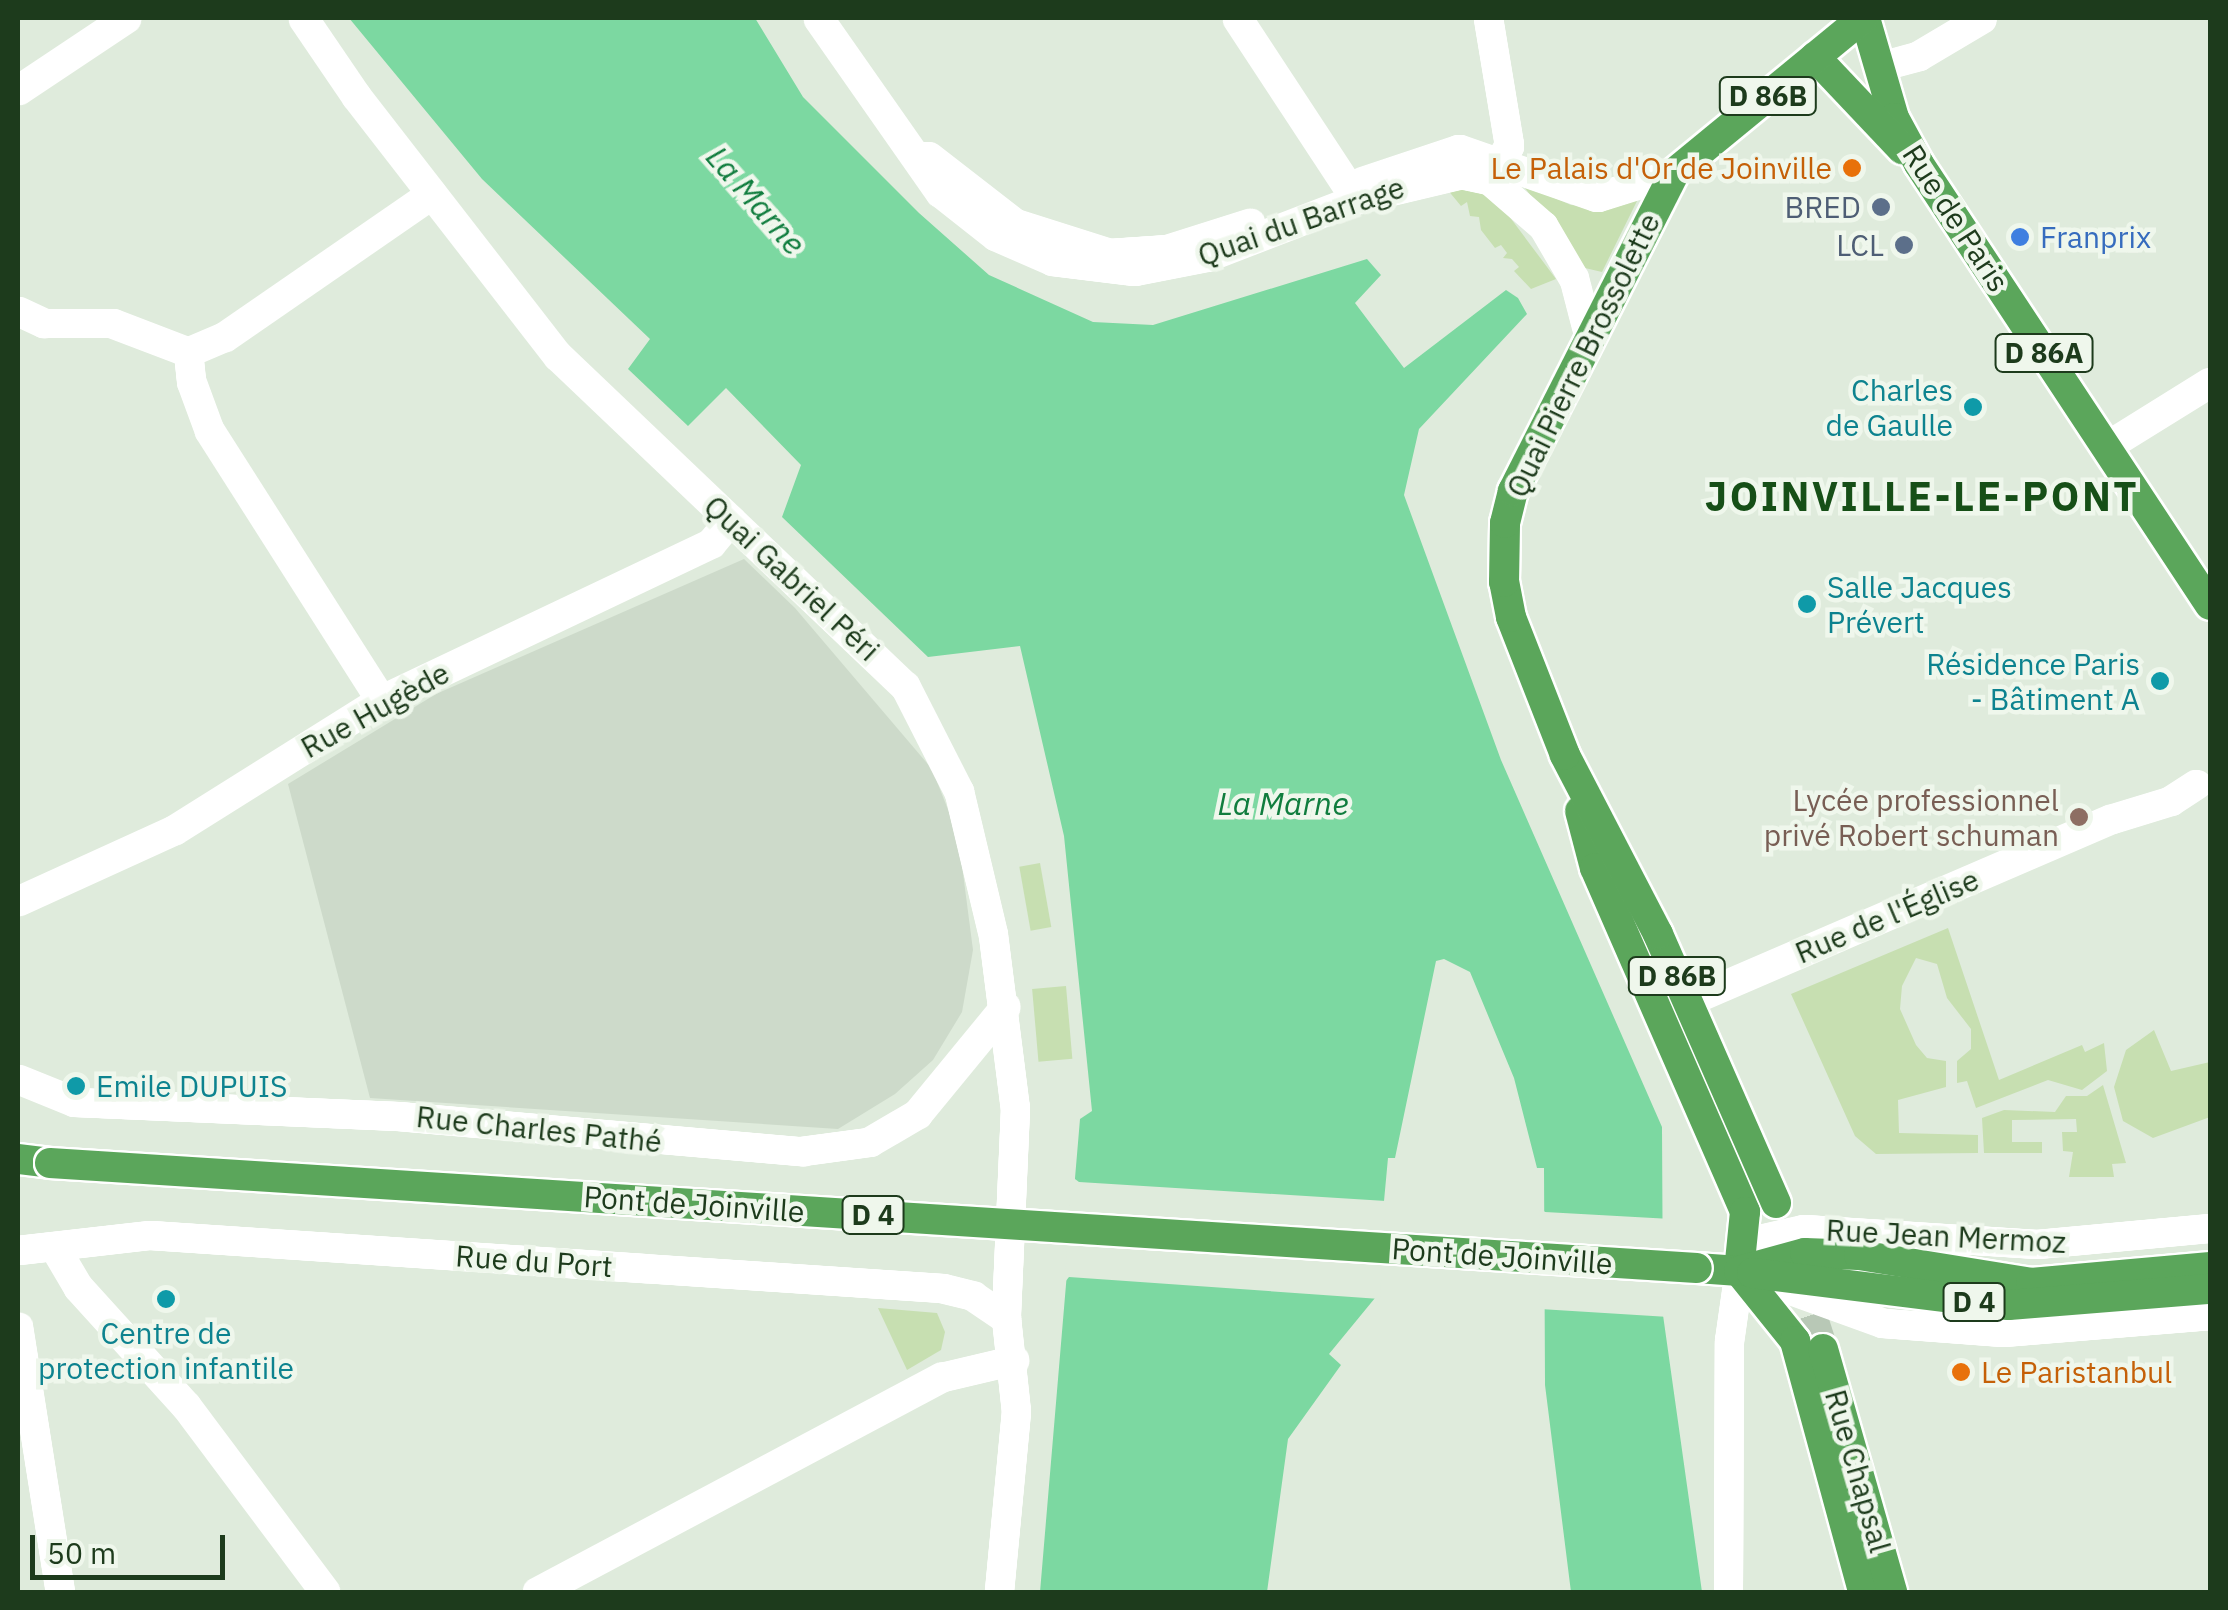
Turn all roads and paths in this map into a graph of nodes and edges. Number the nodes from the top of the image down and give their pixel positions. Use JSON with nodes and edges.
{"nodes":[{"id":1,"x":126,"y":18,"type":"edge"},
{"id":2,"x":303,"y":18,"type":"edge"},
{"id":3,"x":818,"y":18,"type":"edge"},
{"id":4,"x":1237,"y":18,"type":"edge"},
{"id":5,"x":1488,"y":18,"type":"edge"},
{"id":6,"x":1864,"y":18,"type":"edge"},
{"id":7,"x":1982,"y":18,"type":"edge"},
{"id":8,"x":1824,"y":39,"type":"edge"},
{"id":9,"x":1881,"y":66,"type":"junction"},
{"id":10,"x":18,"y":90,"type":"edge"},
{"id":11,"x":1919,"y":164,"type":"junction"},
{"id":12,"x":1496,"y":169,"type":"junction"},
{"id":13,"x":1674,"y":174,"type":"junction"},
{"id":14,"x":423,"y":184,"type":"junction"},
{"id":15,"x":1352,"y":193,"type":"junction"},
{"id":16,"x":18,"y":311,"type":"edge"},
{"id":17,"x":1601,"y":330,"type":"junction"},
{"id":18,"x":188,"y":352,"type":"junction"},
{"id":19,"x":2210,"y":382,"type":"edge"},
{"id":20,"x":2115,"y":441,"type":"dead end"},
{"id":21,"x":730,"y":520,"type":"junction"},
{"id":22,"x":2210,"y":604,"type":"edge"},
{"id":23,"x":381,"y":700,"type":"junction"},
{"id":24,"x":1566,"y":754,"type":"junction"},
{"id":25,"x":2196,"y":784,"type":"dead end"},
{"id":26,"x":18,"y":901,"type":"edge"},
{"id":27,"x":1688,"y":1001,"type":"junction"},
{"id":28,"x":1005,"y":1007,"type":"junction"},
{"id":29,"x":18,"y":1079,"type":"edge"},
{"id":30,"x":18,"y":1159,"type":"edge"},
{"id":31,"x":1776,"y":1203,"type":"dead end"},
{"id":32,"x":2210,"y":1228,"type":"edge"},
{"id":33,"x":56,"y":1248,"type":"junction"},
{"id":34,"x":18,"y":1250,"type":"edge"},
{"id":35,"x":1741,"y":1257,"type":"junction"},
{"id":36,"x":2210,"y":1267,"type":"edge"},
{"id":37,"x":2210,"y":1290,"type":"edge"},
{"id":38,"x":2210,"y":1316,"type":"edge"},
{"id":39,"x":1006,"y":1318,"type":"junction"},
{"id":40,"x":18,"y":1327,"type":"edge"},
{"id":41,"x":1824,"y":1349,"type":"tunnel mouth"},
{"id":42,"x":1014,"y":1360,"type":"junction"},
{"id":43,"x":60,"y":1592,"type":"edge"},
{"id":44,"x":325,"y":1592,"type":"edge"},
{"id":45,"x":538,"y":1592,"type":"edge"},
{"id":46,"x":1000,"y":1592,"type":"edge"},
{"id":47,"x":1728,"y":1592,"type":"edge"},
{"id":48,"x":1863,"y":1592,"type":"edge"},
{"id":49,"x":1892,"y":1592,"type":"edge"}],
"edges":[{"from":1,"to":10,"type":"street"},
{"from":2,"to":14,"type":"street","name":"Quai Gabriel Péri"},
{"from":3,"to":15,"type":"street","name":"Quai du Barrage"},
{"from":4,"to":15,"type":"street"},
{"from":5,"to":12,"type":"street"},
{"from":6,"to":8,"type":"main road","number":"D 86B"},
{"from":6,"to":9,"type":"main road","name":"Rue de Paris","number":"D 86A"},
{"from":7,"to":9,"type":"street"},
{"from":8,"to":11,"type":"main road"},
{"from":8,"to":13,"type":"main road","number":"D 86B"},
{"from":9,"to":11,"type":"main road","name":"Rue de Paris","number":"D 86A"},
{"from":11,"to":22,"type":"main road","name":"Rue de Paris","number":"D 86A"},
{"from":12,"to":13,"type":"street","name":"Quai du Barrage"},
{"from":12,"to":15,"type":"street","name":"Quai du Barrage"},
{"from":12,"to":17,"type":"street"},
{"from":13,"to":17,"type":"main road","name":"Quai Pierre Brossolette","number":"D 86B"},
{"from":14,"to":18,"type":"street"},
{"from":14,"to":21,"type":"street","name":"Quai Gabriel Péri"},
{"from":16,"to":18,"type":"street"},
{"from":17,"to":24,"type":"main road","name":"Quai Pierre Brossolette","number":"D 86B"},
{"from":18,"to":23,"type":"street"},
{"from":19,"to":20,"type":"street"},
{"from":21,"to":23,"type":"street","name":"Rue Hugède"},
{"from":21,"to":28,"type":"street","name":"Quai Gabriel Péri"},
{"from":23,"to":26,"type":"street","name":"Rue Hugède"},
{"from":24,"to":27,"type":"main road","name":"Quai Pierre Brossolette","number":"D 86B"},
{"from":24,"to":35,"type":"main road"},
{"from":25,"to":27,"type":"street","name":"Rue de l'Église"},
{"from":27,"to":31,"type":"main road","name":"Quai Pierre Brossolette","number":"D 86B"},
{"from":28,"to":29,"type":"street","name":"Rue Charles Pathé"},
{"from":28,"to":39,"type":"street","name":"Quai Gabriel Péri"},
{"from":30,"to":35,"type":"main road","name":"Pont de Joinville","number":"D 4","bridge":true},
{"from":32,"to":35,"type":"street","name":"Rue Jean Mermoz"},
{"from":33,"to":34,"type":"street","name":"Rue du Port"},
{"from":33,"to":39,"type":"street","name":"Rue du Port"},
{"from":33,"to":44,"type":"street"},
{"from":35,"to":36,"type":"main road","number":"D 4"},
{"from":35,"to":37,"type":"main road","number":"D 4"},
{"from":35,"to":38,"type":"street"},
{"from":35,"to":47,"type":"street"},
{"from":35,"to":48,"type":"main road"},
{"from":39,"to":42,"type":"street","name":"Quai Gabriel Péri"},
{"from":40,"to":43,"type":"street"},
{"from":41,"to":49,"type":"main road","name":"Rue Chapsal"},
{"from":42,"to":45,"type":"street"},
{"from":42,"to":46,"type":"street","name":"Quai Gabriel Péri"}]}
